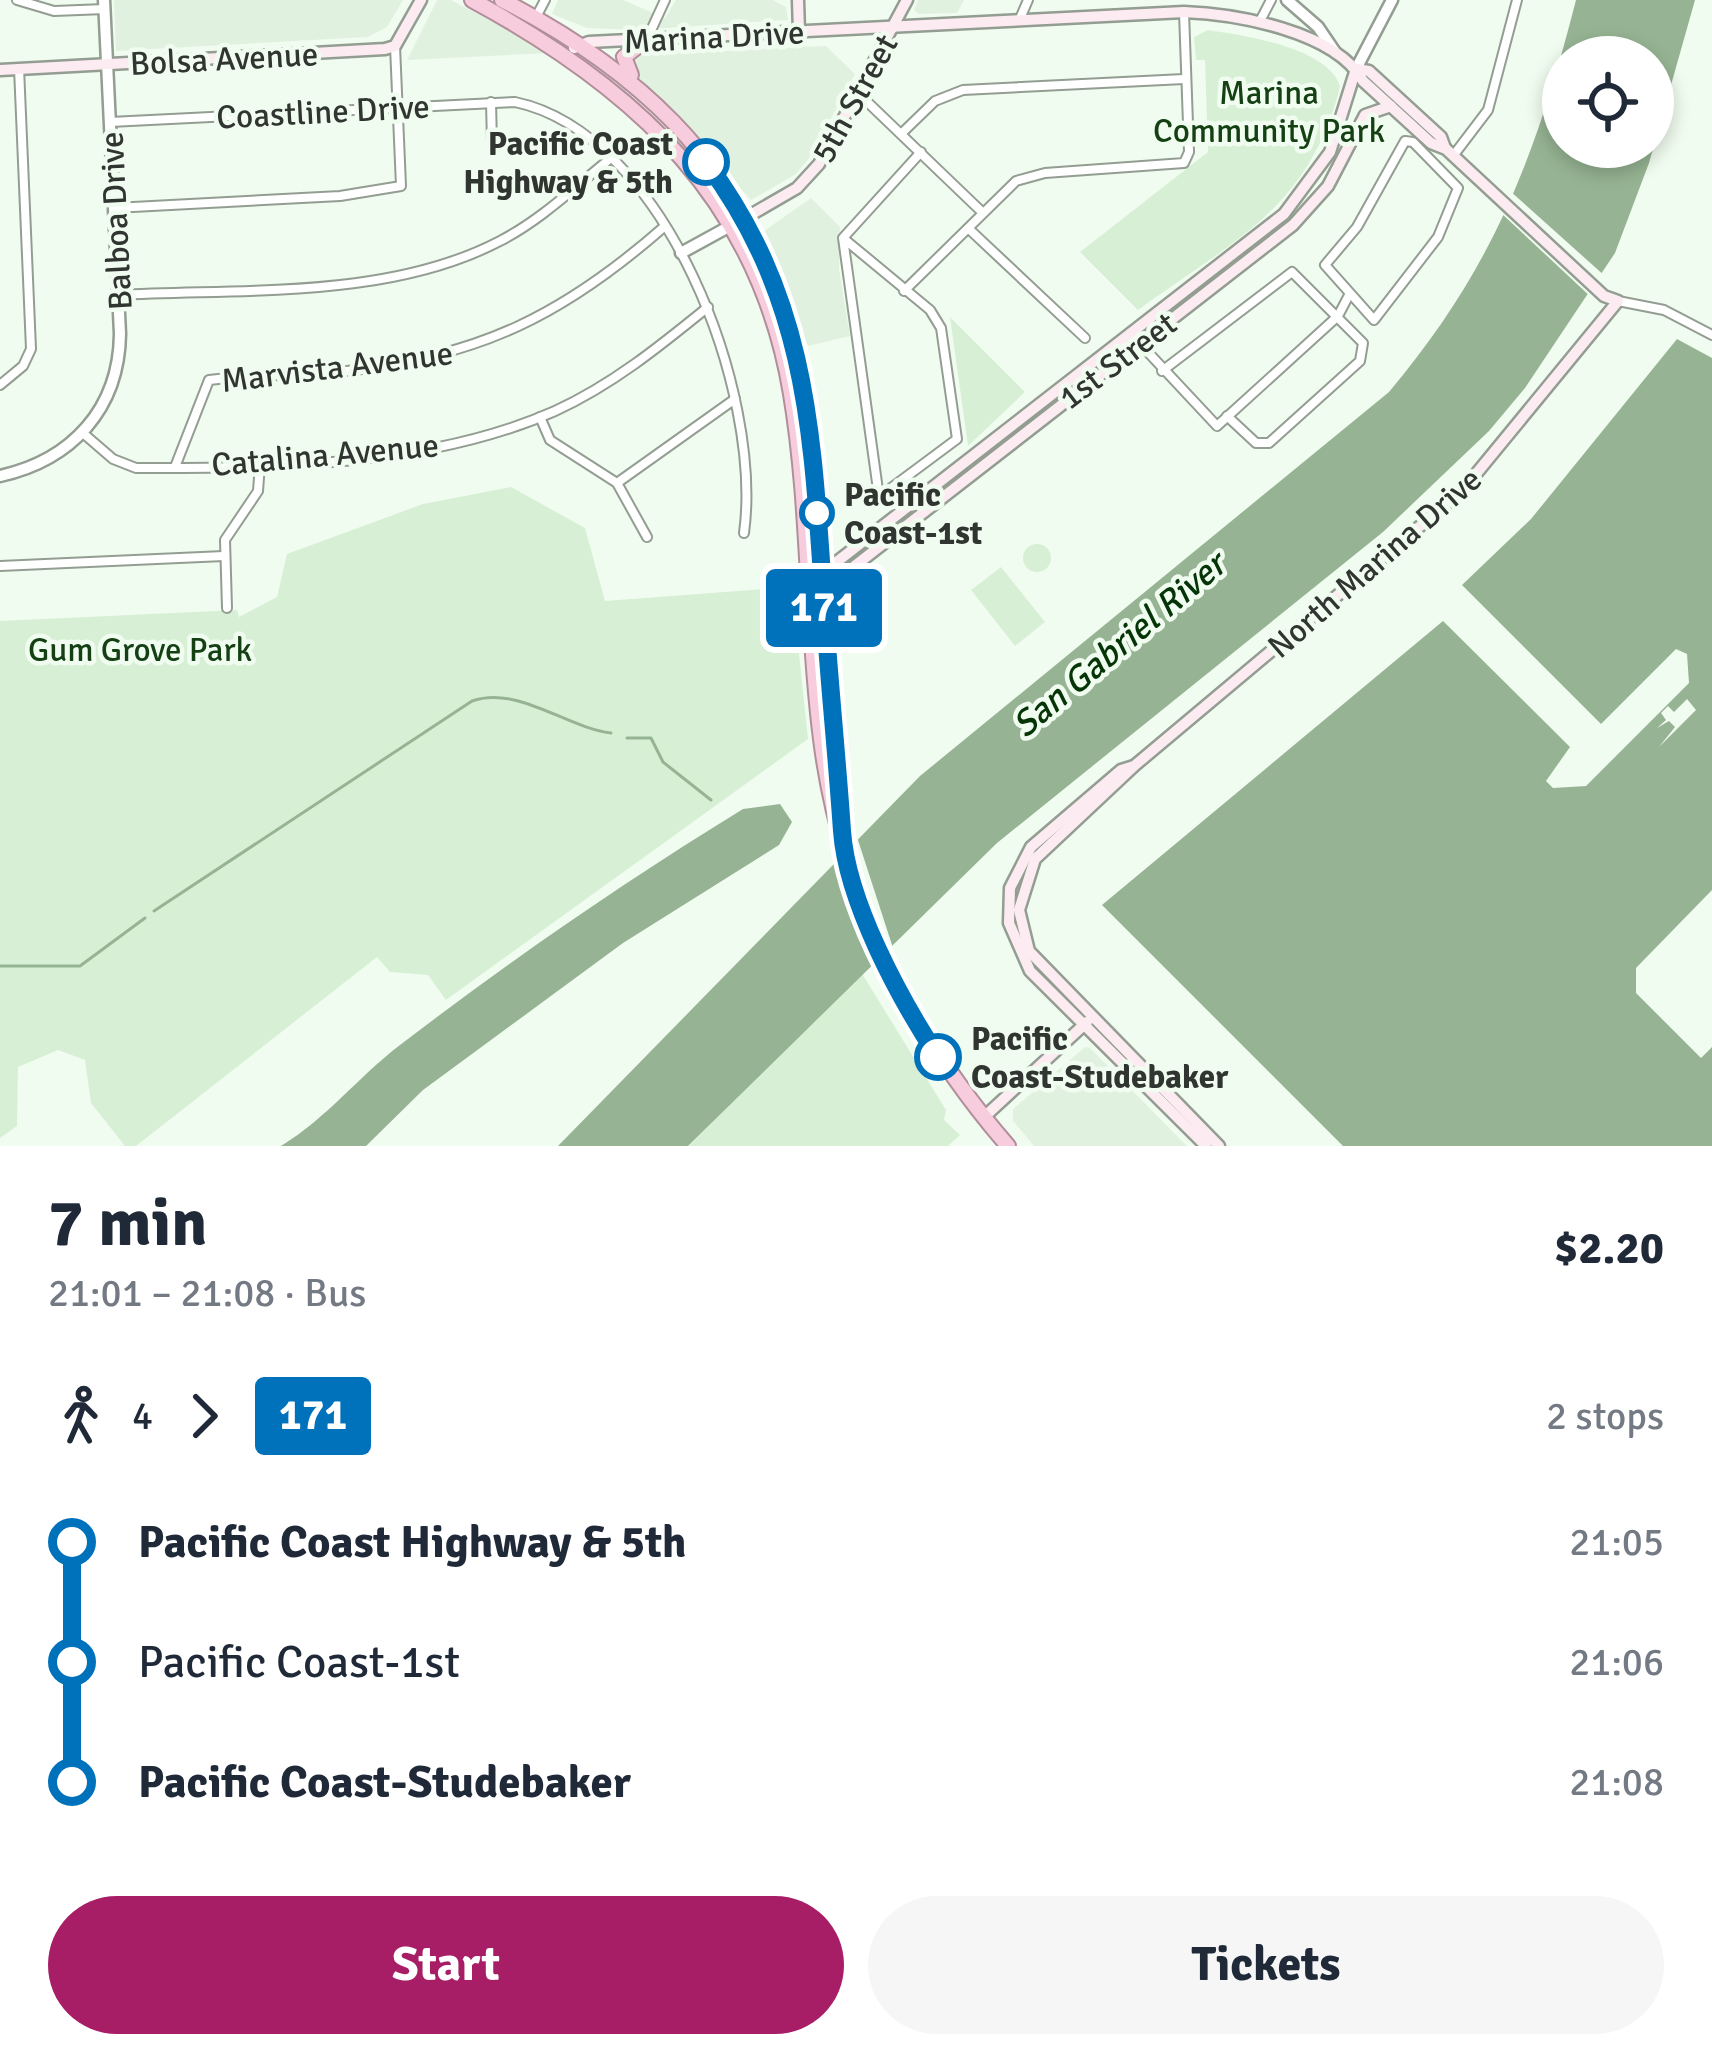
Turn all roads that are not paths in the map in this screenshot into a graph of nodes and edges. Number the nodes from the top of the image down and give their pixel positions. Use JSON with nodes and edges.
{"nodes":[{"id":1,"x":17,"y":0,"type":"edge"},
{"id":2,"x":421,"y":0,"type":"edge"},
{"id":3,"x":472,"y":0,"type":"edge"},
{"id":4,"x":502,"y":0,"type":"edge"},
{"id":5,"x":545,"y":0,"type":"edge"},
{"id":6,"x":665,"y":0,"type":"edge"},
{"id":7,"x":798,"y":0,"type":"edge"},
{"id":8,"x":907,"y":0,"type":"edge"},
{"id":9,"x":1028,"y":0,"type":"edge"},
{"id":10,"x":1270,"y":0,"type":"edge"},
{"id":11,"x":1287,"y":0,"type":"edge"},
{"id":12,"x":1392,"y":0,"type":"edge"},
{"id":13,"x":1517,"y":0,"type":"edge"},
{"id":14,"x":105,"y":4,"type":"edge"},
{"id":15,"x":1184,"y":12,"type":"junction"},
{"id":16,"x":1019,"y":21,"type":"junction"},
{"id":17,"x":1260,"y":22,"type":"junction"},
{"id":18,"x":533,"y":24,"type":"junction"},
{"id":19,"x":892,"y":27,"type":"junction"},
{"id":20,"x":799,"y":32,"type":"junction"},
{"id":21,"x":647,"y":39,"type":"junction"},
{"id":22,"x":394,"y":46,"type":"junction"},
{"id":23,"x":573,"y":49,"type":"junction"},
{"id":24,"x":1337,"y":55,"type":"junction"},
{"id":25,"x":108,"y":64,"type":"junction"},
{"id":26,"x":19,"y":68,"type":"junction"},
{"id":27,"x":1356,"y":69,"type":"junction"},
{"id":28,"x":0,"y":70,"type":"edge"},
{"id":29,"x":1184,"y":79,"type":"junction"},
{"id":30,"x":859,"y":94,"type":"junction"},
{"id":31,"x":1348,"y":94,"type":"junction"},
{"id":32,"x":491,"y":102,"type":"junction"},
{"id":33,"x":1390,"y":106,"type":"junction"},
{"id":34,"x":397,"y":107,"type":"junction"},
{"id":35,"x":669,"y":119,"type":"junction"},
{"id":36,"x":110,"y":122,"type":"junction"},
{"id":37,"x":902,"y":133,"type":"junction"},
{"id":38,"x":492,"y":143,"type":"dead end"},
{"id":39,"x":921,"y":152,"type":"junction"},
{"id":40,"x":1347,"y":152,"type":"junction"},
{"id":41,"x":1449,"y":152,"type":"junction"},
{"id":42,"x":611,"y":158,"type":"junction"},
{"id":43,"x":1434,"y":161,"type":"junction"},
{"id":44,"x":700,"y":166,"type":"junction"},
{"id":45,"x":114,"y":208,"type":"junction"},
{"id":46,"x":983,"y":213,"type":"junction"},
{"id":47,"x":738,"y":222,"type":"junction"},
{"id":48,"x":665,"y":226,"type":"junction"},
{"id":49,"x":969,"y":229,"type":"junction"},
{"id":50,"x":842,"y":238,"type":"junction"},
{"id":51,"x":681,"y":253,"type":"junction"},
{"id":52,"x":904,"y":291,"type":"junction"},
{"id":53,"x":118,"y":295,"type":"junction"},
{"id":54,"x":1349,"y":295,"type":"junction"},
{"id":55,"x":1618,"y":301,"type":"junction"},
{"id":56,"x":708,"y":308,"type":"junction"},
{"id":57,"x":1338,"y":316,"type":"junction"},
{"id":58,"x":1712,"y":335,"type":"edge"},
{"id":59,"x":1084,"y":338,"type":"dead end"},
{"id":60,"x":1134,"y":338,"type":"junction"},
{"id":61,"x":1162,"y":371,"type":"junction"},
{"id":62,"x":0,"y":385,"type":"edge"},
{"id":63,"x":735,"y":399,"type":"junction"},
{"id":64,"x":1227,"y":416,"type":"junction"},
{"id":65,"x":540,"y":417,"type":"junction"},
{"id":66,"x":84,"y":434,"type":"junction"},
{"id":67,"x":260,"y":464,"type":"junction"},
{"id":68,"x":176,"y":467,"type":"junction"},
{"id":69,"x":0,"y":476,"type":"edge"},
{"id":70,"x":617,"y":483,"type":"junction"},
{"id":71,"x":744,"y":533,"type":"dead end"},
{"id":72,"x":646,"y":538,"type":"dead end"},
{"id":73,"x":224,"y":556,"type":"junction"},
{"id":74,"x":0,"y":566,"type":"edge"},
{"id":75,"x":815,"y":587,"type":"junction"},
{"id":76,"x":227,"y":608,"type":"dead end"},
{"id":77,"x":1088,"y":1021,"type":"junction"},
{"id":78,"x":983,"y":1118,"type":"junction"},
{"id":79,"x":1008,"y":1146,"type":"edge"},
{"id":80,"x":1206,"y":1146,"type":"edge"},
{"id":81,"x":1219,"y":1146,"type":"edge"}],
"edges":[{"from":1,"to":14,"type":"street"},
{"from":2,"to":22,"type":"main road"},
{"from":3,"to":18,"type":"highway"},
{"from":4,"to":18,"type":"highway"},
{"from":5,"to":18,"type":"street"},
{"from":6,"to":21,"type":"street"},
{"from":7,"to":20,"type":"main road"},
{"from":8,"to":19,"type":"main road","name":"5th Street"},
{"from":9,"to":16,"type":"street"},
{"from":10,"to":17,"type":"street"},
{"from":11,"to":24,"type":"street"},
{"from":12,"to":27,"type":"street","name":"1st Street"},
{"from":13,"to":41,"type":"street"},
{"from":14,"to":25,"type":"street","name":"Balboa Drive"},
{"from":15,"to":16,"type":"main road","name":"Marina Drive"},
{"from":15,"to":17,"type":"main road","name":"Marina Drive"},
{"from":15,"to":29,"type":"street"},
{"from":16,"to":19,"type":"main road","name":"Marina Drive"},
{"from":17,"to":24,"type":"main road","name":"Marina Drive"},
{"from":18,"to":23,"type":"highway"},
{"from":19,"to":20,"type":"main road","name":"Marina Drive"},
{"from":19,"to":30,"type":"main road","name":"5th Street"},
{"from":20,"to":21,"type":"main road","name":"Marina Drive"},
{"from":21,"to":23,"type":"main road","name":"Marina Drive"},
{"from":21,"to":35,"type":"highway"},
{"from":22,"to":25,"type":"main road","name":"Bolsa Avenue"},
{"from":22,"to":34,"type":"street"},
{"from":23,"to":35,"type":"highway"},
{"from":23,"to":44,"type":"highway"},
{"from":24,"to":27,"type":"main road","name":"Marina Drive"},
{"from":25,"to":26,"type":"main road","name":"Bolsa Avenue"},
{"from":25,"to":36,"type":"street","name":"Balboa Drive"},
{"from":26,"to":28,"type":"main road","name":"Bolsa Avenue"},
{"from":26,"to":62,"type":"street"},
{"from":27,"to":31,"type":"main road","name":"1st Street"},
{"from":27,"to":33,"type":"main road","name":"Marina Drive"},
{"from":27,"to":41,"type":"main road","name":"Marina Drive"},
{"from":29,"to":37,"type":"street"},
{"from":29,"to":46,"type":"street"},
{"from":30,"to":37,"type":"street"},
{"from":30,"to":47,"type":"main road","name":"5th Street"},
{"from":31,"to":40,"type":"main road","name":"1st Street"},
{"from":31,"to":60,"type":"main road","name":"1st Street"},
{"from":32,"to":34,"type":"street","name":"Coastline Drive"},
{"from":32,"to":38,"type":"street"},
{"from":32,"to":42,"type":"street","name":"Coastline Drive"},
{"from":33,"to":40,"type":"main road"},
{"from":33,"to":41,"type":"main road","name":"Marina Drive"},
{"from":34,"to":36,"type":"street","name":"Coastline Drive"},
{"from":34,"to":45,"type":"street"},
{"from":35,"to":44,"type":"highway"},
{"from":36,"to":45,"type":"street","name":"Balboa Drive"},
{"from":37,"to":39,"type":"street"},
{"from":39,"to":46,"type":"street"},
{"from":39,"to":50,"type":"street"},
{"from":40,"to":60,"type":"main road","name":"1st Street"},
{"from":41,"to":43,"type":"street"},
{"from":41,"to":55,"type":"main road","name":"Marina Drive"},
{"from":42,"to":48,"type":"street","name":"Coastline Drive"},
{"from":42,"to":53,"type":"street"},
{"from":43,"to":54,"type":"street"},
{"from":43,"to":54,"type":"street"},
{"from":44,"to":47,"type":"highway"},
{"from":45,"to":53,"type":"street","name":"Balboa Drive"},
{"from":46,"to":49,"type":"street"},
{"from":47,"to":51,"type":"street"},
{"from":47,"to":75,"type":"highway"},
{"from":48,"to":51,"type":"street","name":"Coastline Drive"},
{"from":48,"to":68,"type":"street","name":"Marvista Avenue"},
{"from":49,"to":52,"type":"street"},
{"from":49,"to":59,"type":"street"},
{"from":50,"to":52,"type":"street"},
{"from":50,"to":52,"type":"street"},
{"from":51,"to":56,"type":"street","name":"Coastline Drive"},
{"from":53,"to":66,"type":"street","name":"Balboa Drive"},
{"from":54,"to":57,"type":"street"},
{"from":55,"to":58,"type":"street"},
{"from":55,"to":77,"type":"main road","name":"North Marina Drive"},
{"from":56,"to":63,"type":"street","name":"Coastline Drive"},
{"from":56,"to":65,"type":"street","name":"Catalina Avenue"},
{"from":57,"to":61,"type":"street"},
{"from":57,"to":64,"type":"street"},
{"from":57,"to":64,"type":"street"},
{"from":60,"to":61,"type":"street"},
{"from":60,"to":75,"type":"main road","name":"1st Street"},
{"from":61,"to":64,"type":"street"},
{"from":63,"to":70,"type":"street"},
{"from":63,"to":71,"type":"street","name":"Coastline Drive"},
{"from":65,"to":67,"type":"street","name":"Catalina Avenue"},
{"from":65,"to":70,"type":"street"},
{"from":66,"to":68,"type":"street","name":"Catalina Avenue"},
{"from":66,"to":69,"type":"street"},
{"from":67,"to":68,"type":"street","name":"Catalina Avenue"},
{"from":67,"to":73,"type":"street"},
{"from":70,"to":72,"type":"street"},
{"from":73,"to":74,"type":"street"},
{"from":73,"to":76,"type":"street"},
{"from":75,"to":78,"type":"highway"},
{"from":77,"to":78,"type":"main road"},
{"from":77,"to":80,"type":"main road"},
{"from":77,"to":81,"type":"main road"},
{"from":78,"to":79,"type":"highway"}]}
